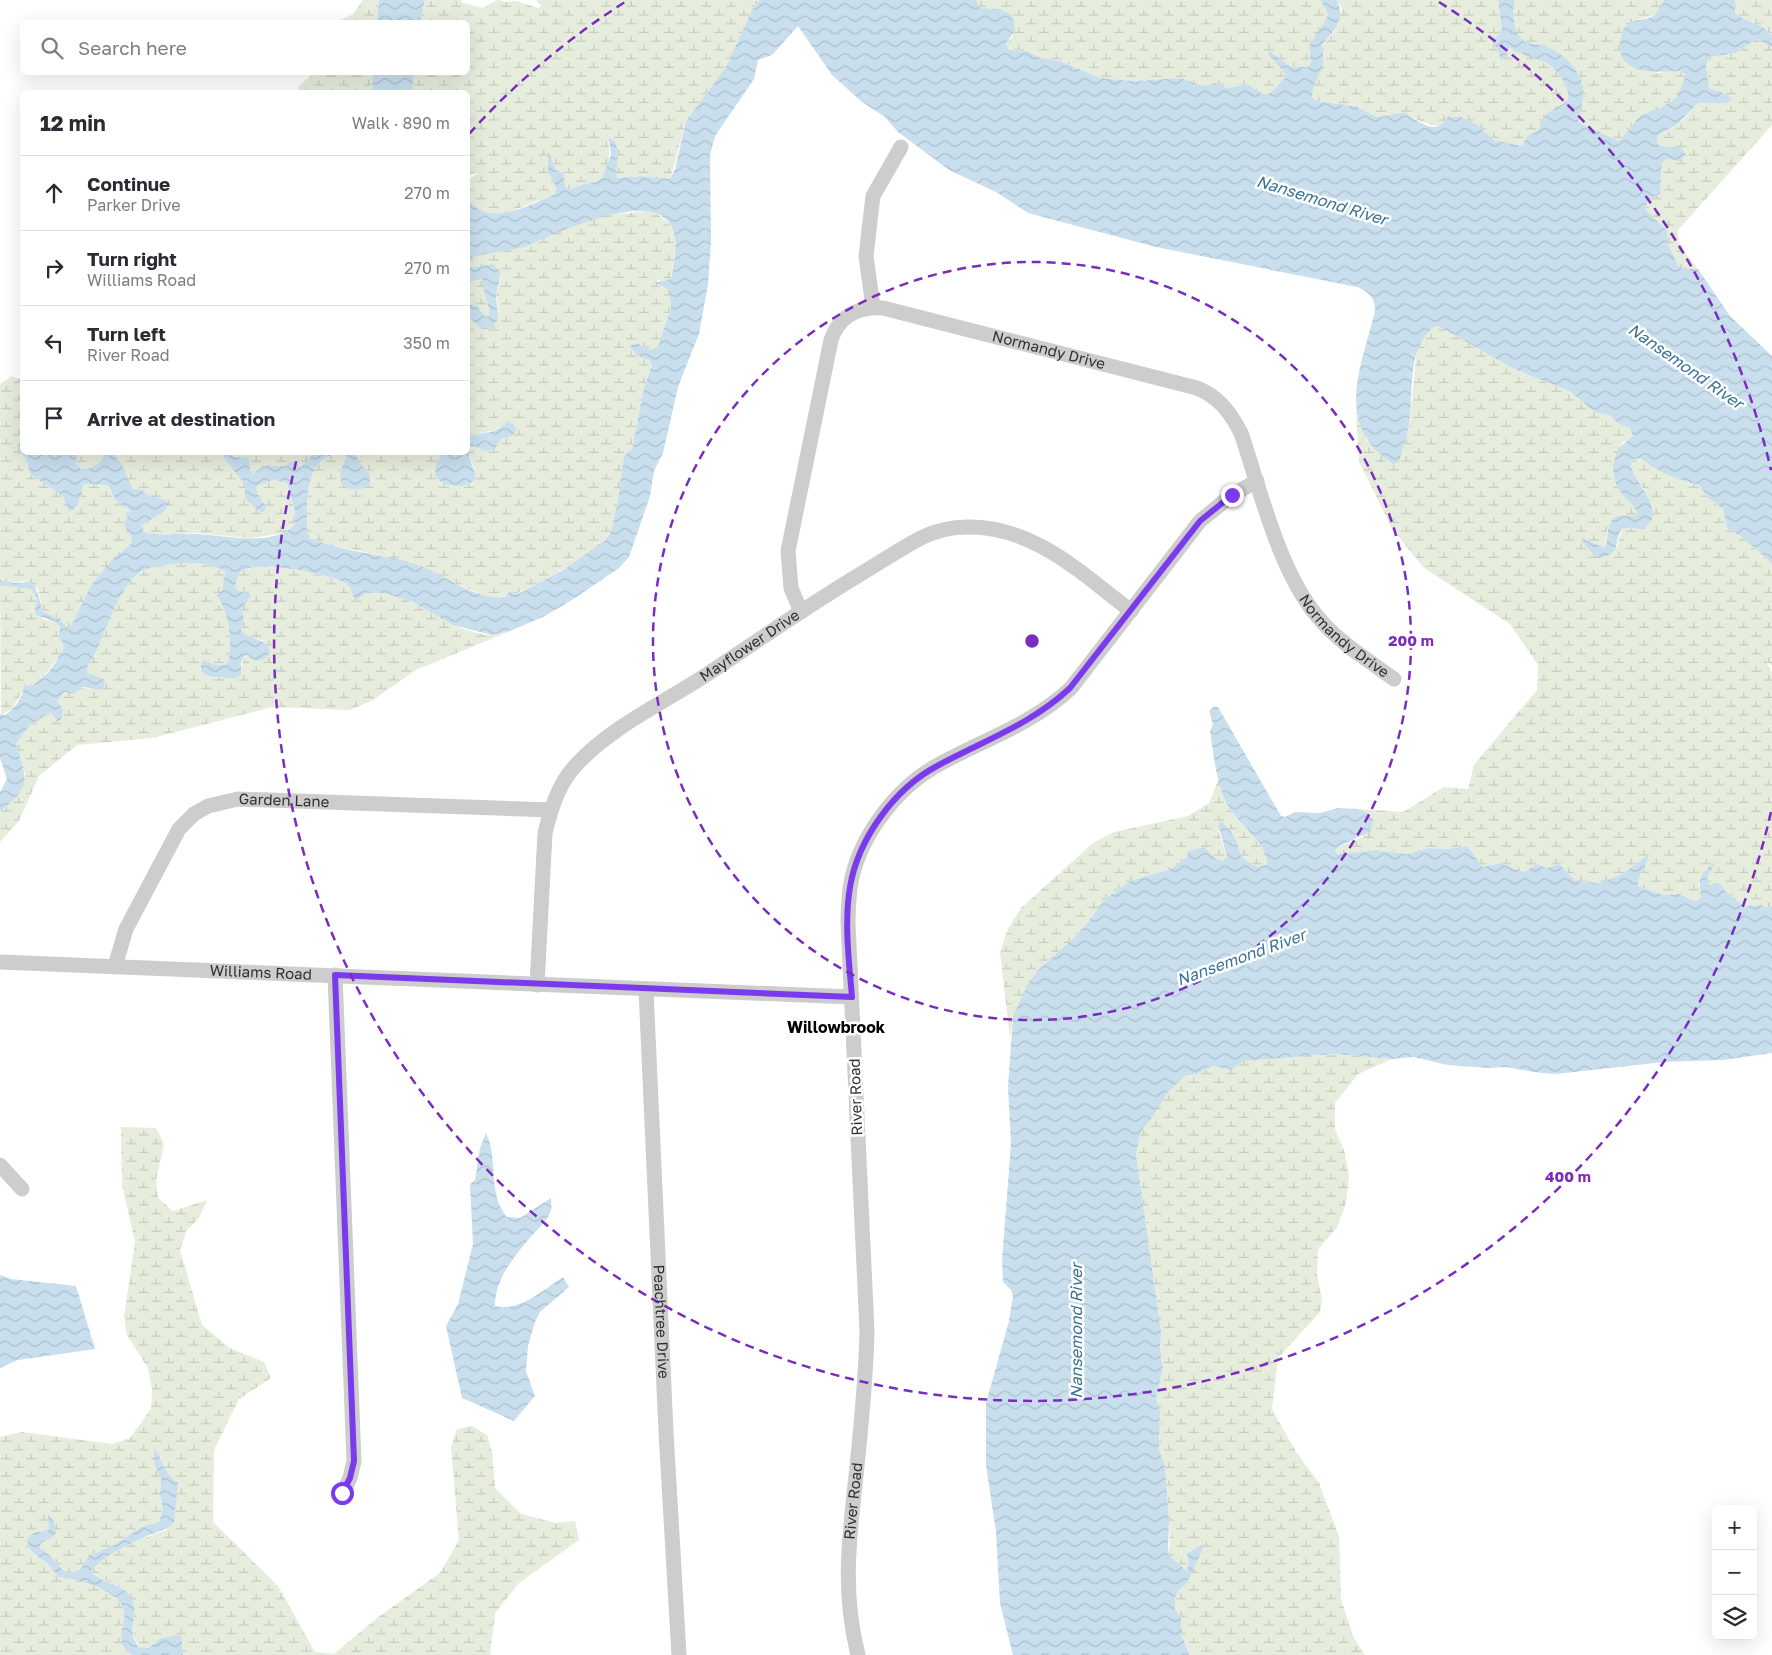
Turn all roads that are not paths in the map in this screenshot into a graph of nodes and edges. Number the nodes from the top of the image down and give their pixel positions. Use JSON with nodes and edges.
{"nodes":[{"id":1,"x":901,"y":147,"type":"dead end"},
{"id":2,"x":873,"y":307,"type":"junction"},
{"id":3,"x":1257,"y":481,"type":"junction"},
{"id":4,"x":1131,"y":611,"type":"junction"},
{"id":5,"x":801,"y":612,"type":"junction"},
{"id":6,"x":1394,"y":678,"type":"dead end"},
{"id":7,"x":551,"y":810,"type":"junction"},
{"id":8,"x":0,"y":962,"type":"edge"},
{"id":9,"x":115,"y":966,"type":"junction"},
{"id":10,"x":335,"y":975,"type":"junction"},
{"id":11,"x":537,"y":985,"type":"junction"},
{"id":12,"x":646,"y":990,"type":"junction"},
{"id":13,"x":852,"y":997,"type":"junction"},
{"id":14,"x":0,"y":1165,"type":"edge"},
{"id":15,"x":22,"y":1189,"type":"dead end"},
{"id":16,"x":342,"y":1493,"type":"dead end"},
{"id":17,"x":679,"y":1655,"type":"edge"},
{"id":18,"x":858,"y":1655,"type":"edge"}],
"edges":[{"from":1,"to":2,"type":"street"},
{"from":2,"to":3,"type":"street","name":"Normandy Drive"},
{"from":2,"to":5,"type":"street"},
{"from":3,"to":4,"type":"street","name":"River Road"},
{"from":3,"to":6,"type":"street","name":"Normandy Drive"},
{"from":4,"to":5,"type":"street","name":"Mayflower Drive"},
{"from":4,"to":13,"type":"street","name":"River Road"},
{"from":5,"to":7,"type":"street","name":"Mayflower Drive"},
{"from":7,"to":9,"type":"street","name":"Garden Lane"},
{"from":7,"to":11,"type":"street","name":"Mayflower Drive"},
{"from":8,"to":9,"type":"street","name":"Williams Road"},
{"from":9,"to":10,"type":"street","name":"Williams Road"},
{"from":10,"to":11,"type":"street","name":"Williams Road"},
{"from":10,"to":16,"type":"street"},
{"from":11,"to":12,"type":"street","name":"Williams Road"},
{"from":12,"to":13,"type":"street","name":"Williams Road"},
{"from":12,"to":17,"type":"street","name":"Peachtree Drive"},
{"from":13,"to":18,"type":"street","name":"River Road"},
{"from":14,"to":15,"type":"street"}]}
